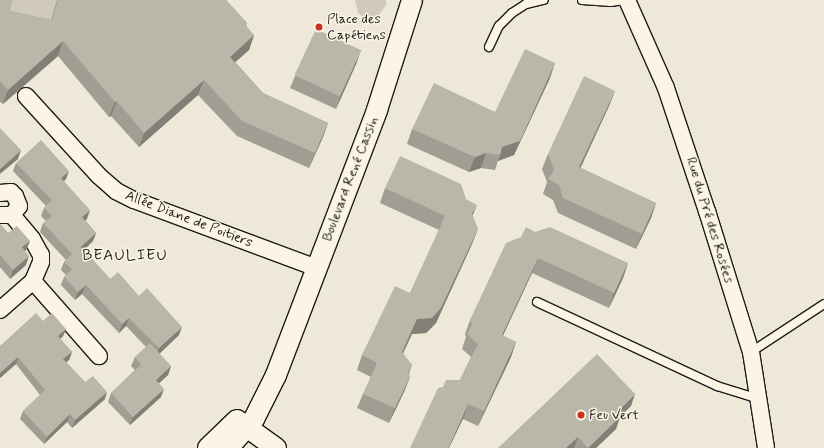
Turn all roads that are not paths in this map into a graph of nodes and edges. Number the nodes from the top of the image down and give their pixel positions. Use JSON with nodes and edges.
{"nodes":[{"id":1,"x":412,"y":0,"type":"edge"},
{"id":2,"x":544,"y":0,"type":"edge"},
{"id":3,"x":582,"y":0,"type":"edge"},
{"id":4,"x":626,"y":0,"type":"edge"},
{"id":5,"x":489,"y":47,"type":"dead end"},
{"id":6,"x":26,"y":96,"type":"dead end"},
{"id":7,"x":0,"y":193,"type":"edge"},
{"id":8,"x":6,"y":215,"type":"edge"},
{"id":9,"x":317,"y":268,"type":"junction"},
{"id":10,"x":33,"y":281,"type":"junction"},
{"id":11,"x":537,"y":302,"type":"dead end"},
{"id":12,"x":824,"y":304,"type":"edge"},
{"id":13,"x":0,"y":310,"type":"edge"},
{"id":14,"x":751,"y":352,"type":"junction"},
{"id":15,"x":99,"y":356,"type":"dead end"},
{"id":16,"x":759,"y":399,"type":"junction"},
{"id":17,"x":239,"y":425,"type":"junction"},
{"id":18,"x":208,"y":448,"type":"edge"},
{"id":19,"x":229,"y":448,"type":"edge"},
{"id":20,"x":276,"y":448,"type":"edge"},
{"id":21,"x":766,"y":448,"type":"edge"}],
"edges":[{"from":1,"to":9,"type":"street","name":"Boulevard René Cassin"},
{"from":2,"to":5,"type":"lane"},
{"from":3,"to":4,"type":"lane"},
{"from":4,"to":14,"type":"street","name":"Rue du Pré des Rosées"},
{"from":6,"to":9,"type":"street","name":"Allée Diane de Poitiers"},
{"from":7,"to":8,"type":"street"},
{"from":8,"to":10,"type":"street"},
{"from":9,"to":17,"type":"street","name":"Boulevard René Cassin"},
{"from":10,"to":13,"type":"street"},
{"from":10,"to":15,"type":"street"},
{"from":11,"to":16,"type":"lane"},
{"from":12,"to":14,"type":"lane"},
{"from":14,"to":16,"type":"street","name":"Rue du Pré des Rosées"},
{"from":16,"to":21,"type":"street","name":"Rue du Pré des Rosées"},
{"from":17,"to":18,"type":"street"},
{"from":17,"to":19,"type":"street"},
{"from":17,"to":20,"type":"street"}]}
